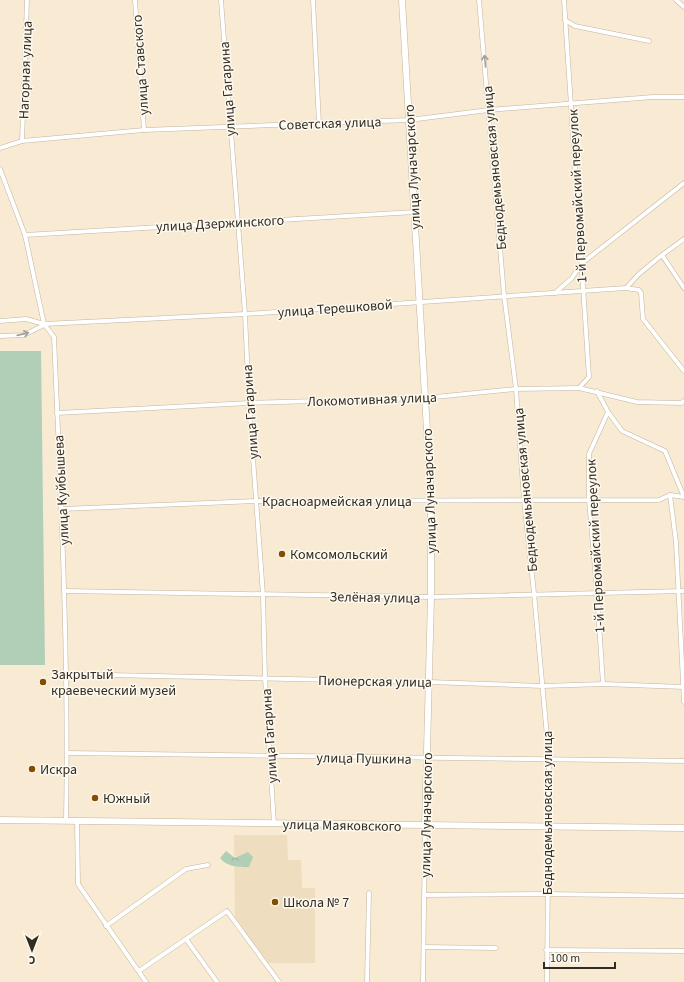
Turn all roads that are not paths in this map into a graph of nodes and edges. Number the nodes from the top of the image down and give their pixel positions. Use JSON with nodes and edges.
{"nodes":[{"id":1,"x":28,"y":0,"type":"edge"},
{"id":2,"x":135,"y":0,"type":"edge"},
{"id":3,"x":221,"y":0,"type":"edge"},
{"id":4,"x":313,"y":0,"type":"edge"},
{"id":5,"x":402,"y":0,"type":"edge"},
{"id":6,"x":479,"y":0,"type":"edge"},
{"id":7,"x":564,"y":0,"type":"edge"},
{"id":8,"x":676,"y":0,"type":"edge"},
{"id":9,"x":684,"y":7,"type":"edge"},
{"id":10,"x":565,"y":20,"type":"junction"},
{"id":11,"x":649,"y":41,"type":"dead end"},
{"id":12,"x":684,"y":97,"type":"edge"},
{"id":13,"x":571,"y":104,"type":"junction"},
{"id":14,"x":489,"y":110,"type":"junction"},
{"id":15,"x":409,"y":120,"type":"junction"},
{"id":16,"x":319,"y":124,"type":"junction"},
{"id":17,"x":230,"y":127,"type":"junction"},
{"id":18,"x":144,"y":130,"type":"junction"},
{"id":19,"x":22,"y":141,"type":"junction"},
{"id":20,"x":0,"y":148,"type":"edge"},
{"id":21,"x":0,"y":170,"type":"edge"},
{"id":22,"x":684,"y":183,"type":"edge"},
{"id":23,"x":415,"y":212,"type":"junction"},
{"id":24,"x":237,"y":222,"type":"junction"},
{"id":25,"x":25,"y":235,"type":"junction"},
{"id":26,"x":684,"y":239,"type":"edge"},
{"id":27,"x":662,"y":255,"type":"junction"},
{"id":28,"x":581,"y":264,"type":"junction"},
{"id":29,"x":626,"y":288,"type":"junction"},
{"id":30,"x":684,"y":288,"type":"edge"},
{"id":31,"x":582,"y":292,"type":"junction"},
{"id":32,"x":555,"y":293,"type":"junction"},
{"id":33,"x":504,"y":295,"type":"junction"},
{"id":34,"x":419,"y":302,"type":"junction"},
{"id":35,"x":245,"y":314,"type":"junction"},
{"id":36,"x":0,"y":321,"type":"edge"},
{"id":37,"x":44,"y":324,"type":"junction"},
{"id":38,"x":0,"y":336,"type":"edge"},
{"id":39,"x":684,"y":371,"type":"edge"},
{"id":40,"x":579,"y":388,"type":"junction"},
{"id":41,"x":516,"y":389,"type":"junction"},
{"id":42,"x":597,"y":391,"type":"junction"},
{"id":43,"x":425,"y":398,"type":"junction"},
{"id":44,"x":684,"y":401,"type":"edge"},
{"id":45,"x":249,"y":403,"type":"junction"},
{"id":46,"x":608,"y":412,"type":"junction"},
{"id":47,"x":57,"y":413,"type":"junction"},
{"id":48,"x":670,"y":495,"type":"junction"},
{"id":49,"x":684,"y":497,"type":"edge"},
{"id":50,"x":431,"y":500,"type":"junction"},
{"id":51,"x":524,"y":500,"type":"junction"},
{"id":52,"x":589,"y":500,"type":"junction"},
{"id":53,"x":256,"y":501,"type":"junction"},
{"id":54,"x":62,"y":508,"type":"junction"},
{"id":55,"x":65,"y":591,"type":"junction"},
{"id":56,"x":678,"y":591,"type":"junction"},
{"id":57,"x":684,"y":591,"type":"edge"},
{"id":58,"x":598,"y":592,"type":"junction"},
{"id":59,"x":534,"y":593,"type":"junction"},
{"id":60,"x":263,"y":595,"type":"junction"},
{"id":61,"x":432,"y":597,"type":"junction"},
{"id":62,"x":66,"y":674,"type":"junction"},
{"id":63,"x":265,"y":678,"type":"junction"},
{"id":64,"x":429,"y":682,"type":"junction"},
{"id":65,"x":603,"y":684,"type":"junction"},
{"id":66,"x":543,"y":686,"type":"junction"},
{"id":67,"x":683,"y":687,"type":"edge"},
{"id":68,"x":684,"y":702,"type":"edge"},
{"id":69,"x":67,"y":752,"type":"junction"},
{"id":70,"x":270,"y":756,"type":"junction"},
{"id":71,"x":427,"y":758,"type":"junction"},
{"id":72,"x":549,"y":759,"type":"junction"},
{"id":73,"x":684,"y":761,"type":"edge"},
{"id":74,"x":0,"y":820,"type":"edge"},
{"id":75,"x":66,"y":821,"type":"junction"},
{"id":76,"x":77,"y":821,"type":"junction"},
{"id":77,"x":274,"y":825,"type":"junction"},
{"id":78,"x":425,"y":826,"type":"junction"},
{"id":79,"x":548,"y":827,"type":"junction"},
{"id":80,"x":684,"y":828,"type":"edge"},
{"id":81,"x":208,"y":865,"type":"dead end"},
{"id":82,"x":369,"y":893,"type":"dead end"},
{"id":83,"x":547,"y":894,"type":"junction"},
{"id":84,"x":425,"y":895,"type":"junction"},
{"id":85,"x":684,"y":896,"type":"edge"},
{"id":86,"x":106,"y":926,"type":"junction"},
{"id":87,"x":186,"y":939,"type":"junction"},
{"id":88,"x":424,"y":947,"type":"junction"},
{"id":89,"x":496,"y":948,"type":"dead end"},
{"id":90,"x":546,"y":950,"type":"junction"},
{"id":91,"x":684,"y":951,"type":"edge"},
{"id":92,"x":139,"y":972,"type":"junction"},
{"id":93,"x":146,"y":982,"type":"edge"},
{"id":94,"x":217,"y":982,"type":"edge"},
{"id":95,"x":279,"y":982,"type":"edge"},
{"id":96,"x":367,"y":982,"type":"edge"},
{"id":97,"x":423,"y":982,"type":"edge"},
{"id":98,"x":547,"y":982,"type":"edge"}],
"edges":[{"from":1,"to":19,"type":"street","name":"Нагорная улица"},
{"from":2,"to":18,"type":"street","name":"улица Ставского"},
{"from":3,"to":17,"type":"street","name":"улица Гагарина"},
{"from":4,"to":16,"type":"street"},
{"from":5,"to":15,"type":"main road","name":"улица Луначарского"},
{"from":14,"to":6,"type":"street","name":"Беднодемьяновская улица","one_way":true},
{"from":7,"to":10,"type":"street","name":"1-й Первомайский переулок"},
{"from":8,"to":9,"type":"street"},
{"from":10,"to":11,"type":"street"},
{"from":10,"to":13,"type":"street","name":"1-й Первомайский переулок"},
{"from":12,"to":13,"type":"street","name":"Советская улица"},
{"from":13,"to":14,"type":"street","name":"Советская улица"},
{"from":13,"to":28,"type":"street","name":"1-й Первомайский переулок"},
{"from":14,"to":15,"type":"street","name":"Советская улица"},
{"from":14,"to":33,"type":"street","name":"Беднодемьяновская улица"},
{"from":15,"to":16,"type":"street","name":"Советская улица"},
{"from":15,"to":23,"type":"main road","name":"улица Луначарского"},
{"from":16,"to":17,"type":"street","name":"Советская улица"},
{"from":17,"to":18,"type":"street","name":"Советская улица"},
{"from":17,"to":24,"type":"street","name":"улица Гагарина"},
{"from":18,"to":19,"type":"street","name":"Советская улица"},
{"from":19,"to":20,"type":"street","name":"Советская улица"},
{"from":21,"to":25,"type":"street","name":"улица Куйбышева"},
{"from":22,"to":28,"type":"street"},
{"from":23,"to":24,"type":"street","name":"улица Дзержинского"},
{"from":23,"to":34,"type":"main road","name":"улица Луначарского"},
{"from":24,"to":25,"type":"street","name":"улица Дзержинского"},
{"from":24,"to":35,"type":"street","name":"улица Гагарина"},
{"from":25,"to":37,"type":"street","name":"улица Куйбышева"},
{"from":26,"to":27,"type":"street"},
{"from":27,"to":29,"type":"street"},
{"from":27,"to":30,"type":"street"},
{"from":28,"to":31,"type":"street","name":"1-й Первомайский переулок"},
{"from":28,"to":32,"type":"street"},
{"from":29,"to":31,"type":"street","name":"улица Терешковой"},
{"from":29,"to":39,"type":"street"},
{"from":31,"to":32,"type":"street","name":"улица Терешковой"},
{"from":31,"to":40,"type":"street","name":"1-й Первомайский переулок"},
{"from":32,"to":33,"type":"street","name":"улица Терешковой"},
{"from":33,"to":34,"type":"street","name":"улица Терешковой"},
{"from":33,"to":41,"type":"street","name":"Беднодемьяновская улица"},
{"from":34,"to":35,"type":"street","name":"улица Терешковой"},
{"from":34,"to":43,"type":"main road","name":"улица Луначарского"},
{"from":35,"to":37,"type":"street","name":"улица Терешковой"},
{"from":35,"to":45,"type":"street","name":"улица Гагарина"},
{"from":36,"to":37,"type":"street","name":"улица Терешковой"},
{"from":38,"to":37,"type":"street","name":"улица Терешковой","one_way":true},
{"from":37,"to":47,"type":"street","name":"улица Куйбышева"},
{"from":40,"to":41,"type":"street","name":"Локомотивная улица"},
{"from":40,"to":42,"type":"street","name":"Локомотивная улица"},
{"from":41,"to":43,"type":"street","name":"Локомотивная улица"},
{"from":41,"to":51,"type":"street","name":"Беднодемьяновская улица"},
{"from":42,"to":44,"type":"street","name":"Локомотивная улица"},
{"from":42,"to":46,"type":"street"},
{"from":43,"to":45,"type":"street","name":"Локомотивная улица"},
{"from":43,"to":50,"type":"main road","name":"улица Луначарского"},
{"from":45,"to":47,"type":"street","name":"Локомотивная улица"},
{"from":45,"to":53,"type":"street","name":"улица Гагарина"},
{"from":46,"to":49,"type":"street"},
{"from":46,"to":52,"type":"street","name":"1-й Первомайский переулок"},
{"from":47,"to":54,"type":"street","name":"улица Куйбышева"},
{"from":48,"to":49,"type":"street","name":"Красноармейская улица"},
{"from":48,"to":52,"type":"street","name":"Красноармейская улица"},
{"from":48,"to":56,"type":"street"},
{"from":50,"to":51,"type":"street","name":"Красноармейская улица"},
{"from":50,"to":53,"type":"street","name":"Красноармейская улица"},
{"from":50,"to":61,"type":"main road","name":"улица Луначарского"},
{"from":51,"to":52,"type":"street","name":"Красноармейская улица"},
{"from":51,"to":59,"type":"street","name":"Беднодемьяновская улица"},
{"from":52,"to":58,"type":"street","name":"1-й Первомайский переулок"},
{"from":53,"to":54,"type":"street","name":"Красноармейская улица"},
{"from":53,"to":60,"type":"street","name":"улица Гагарина"},
{"from":54,"to":55,"type":"street","name":"улица Куйбышева"},
{"from":55,"to":60,"type":"street","name":"Зелёная улица"},
{"from":55,"to":62,"type":"street","name":"улица Куйбышева"},
{"from":56,"to":57,"type":"street","name":"Зелёная улица"},
{"from":56,"to":58,"type":"street","name":"Зелёная улица"},
{"from":56,"to":67,"type":"street"},
{"from":58,"to":59,"type":"street","name":"Зелёная улица"},
{"from":58,"to":65,"type":"street","name":"1-й Первомайский переулок"},
{"from":59,"to":61,"type":"street","name":"Зелёная улица"},
{"from":59,"to":66,"type":"street","name":"Беднодемьяновская улица"},
{"from":60,"to":61,"type":"street","name":"Зелёная улица"},
{"from":60,"to":63,"type":"street","name":"улица Гагарина"},
{"from":61,"to":64,"type":"main road","name":"улица Луначарского"},
{"from":62,"to":63,"type":"street","name":"Пионерская улица"},
{"from":62,"to":69,"type":"street","name":"улица Куйбышева"},
{"from":63,"to":64,"type":"street","name":"Пионерская улица"},
{"from":63,"to":70,"type":"street","name":"улица Гагарина"},
{"from":64,"to":66,"type":"street","name":"Пионерская улица"},
{"from":64,"to":71,"type":"main road","name":"улица Луначарского"},
{"from":65,"to":66,"type":"street","name":"Пионерская улица"},
{"from":65,"to":67,"type":"street","name":"Пионерская улица"},
{"from":66,"to":72,"type":"street","name":"Беднодемьяновская улица"},
{"from":67,"to":68,"type":"street"},
{"from":69,"to":70,"type":"street","name":"улица Пушкина"},
{"from":69,"to":75,"type":"street","name":"улица Куйбышева"},
{"from":70,"to":71,"type":"street","name":"улица Пушкина"},
{"from":70,"to":77,"type":"street","name":"улица Гагарина"},
{"from":71,"to":72,"type":"street","name":"улица Пушкина"},
{"from":71,"to":78,"type":"main road","name":"улица Луначарского"},
{"from":72,"to":73,"type":"street","name":"улица Пушкина"},
{"from":72,"to":79,"type":"street","name":"Беднодемьяновская улица"},
{"from":74,"to":75,"type":"main road","name":"улица Маяковского"},
{"from":75,"to":76,"type":"main road","name":"улица Маяковского"},
{"from":76,"to":77,"type":"main road","name":"улица Маяковского"},
{"from":76,"to":86,"type":"street"},
{"from":77,"to":78,"type":"main road","name":"улица Маяковского"},
{"from":78,"to":79,"type":"main road","name":"улица Маяковского"},
{"from":78,"to":84,"type":"street","name":"улица Луначарского"},
{"from":79,"to":80,"type":"main road","name":"улица Маяковского"},
{"from":79,"to":83,"type":"street","name":"Беднодемьяновская улица"},
{"from":81,"to":86,"type":"street"},
{"from":82,"to":96,"type":"street"},
{"from":83,"to":84,"type":"street"},
{"from":83,"to":85,"type":"street"},
{"from":83,"to":90,"type":"street","name":"Беднодемьяновская улица"},
{"from":84,"to":88,"type":"street","name":"улица Луначарского"},
{"from":86,"to":92,"type":"street"},
{"from":87,"to":92,"type":"street"},
{"from":87,"to":94,"type":"street"},
{"from":87,"to":95,"type":"street"},
{"from":88,"to":89,"type":"street"},
{"from":88,"to":97,"type":"street","name":"улица Луначарского"},
{"from":90,"to":91,"type":"street"},
{"from":90,"to":98,"type":"street","name":"Беднодемьяновская улица"},
{"from":92,"to":93,"type":"street"}]}
